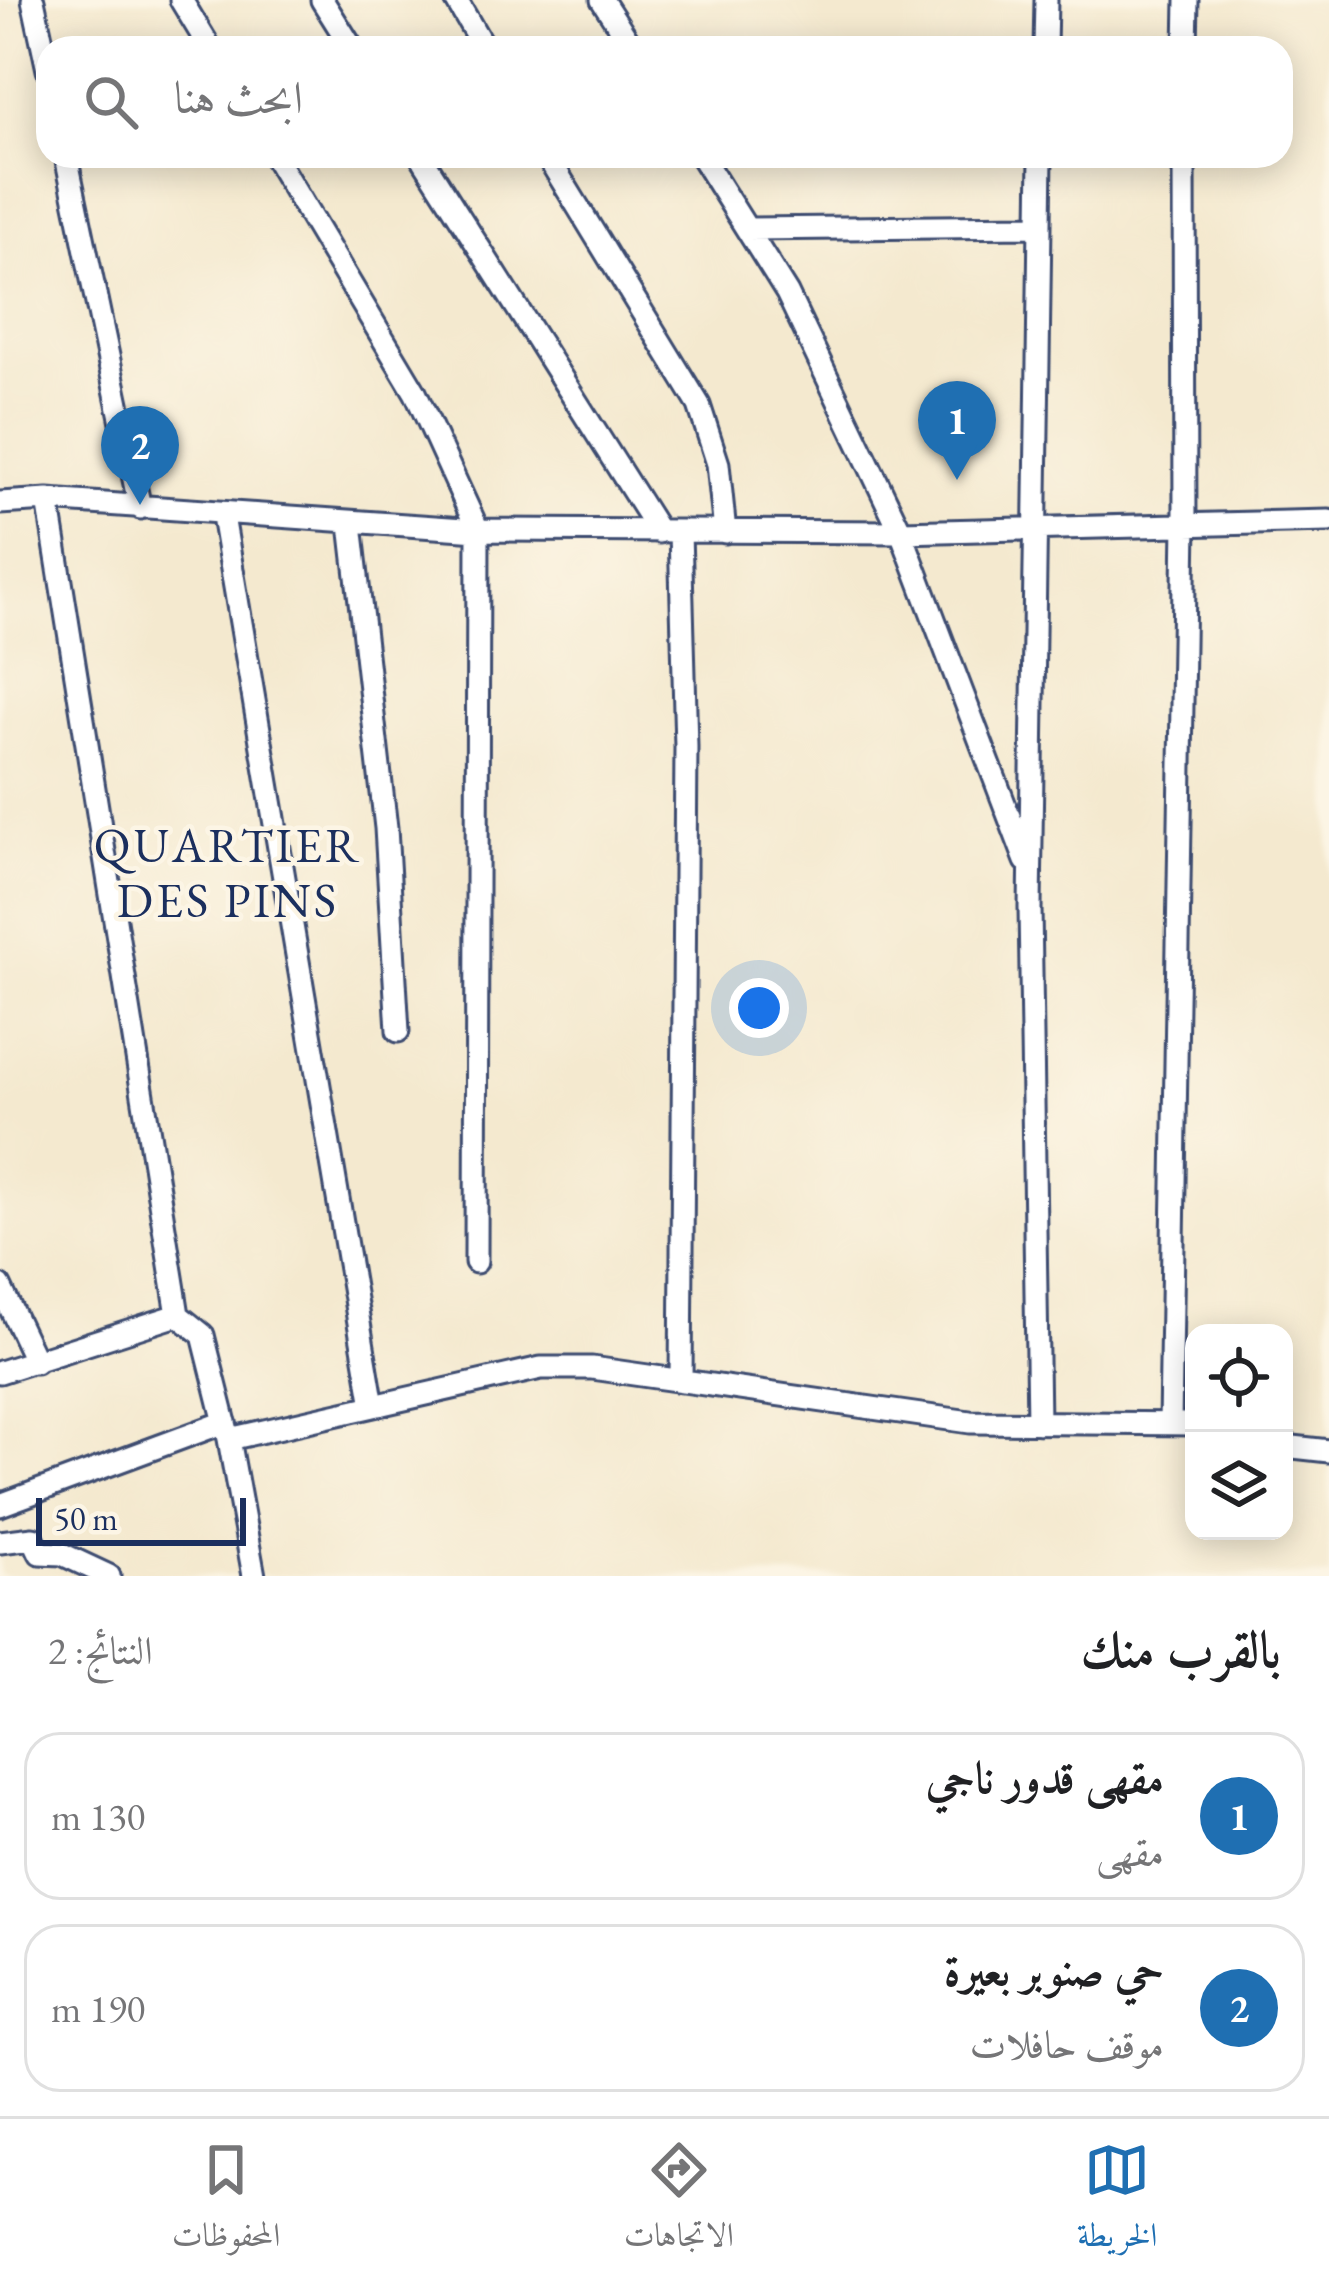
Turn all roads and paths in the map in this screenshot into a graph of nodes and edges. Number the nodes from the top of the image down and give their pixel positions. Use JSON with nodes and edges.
{"nodes":[{"id":1,"x":33,"y":0,"type":"edge"},
{"id":2,"x":182,"y":0,"type":"edge"},
{"id":3,"x":322,"y":0,"type":"edge"},
{"id":4,"x":456,"y":0,"type":"edge"},
{"id":5,"x":602,"y":0,"type":"edge"},
{"id":6,"x":1046,"y":0,"type":"edge"},
{"id":7,"x":1187,"y":0,"type":"edge"},
{"id":8,"x":41,"y":36,"type":"edge"},
{"id":9,"x":203,"y":36,"type":"edge"},
{"id":10,"x":344,"y":36,"type":"edge"},
{"id":11,"x":477,"y":36,"type":"edge"},
{"id":12,"x":625,"y":36,"type":"edge"},
{"id":13,"x":1045,"y":36,"type":"edge"},
{"id":14,"x":1186,"y":36,"type":"edge"},
{"id":15,"x":69,"y":168,"type":"edge"},
{"id":16,"x":281,"y":168,"type":"edge"},
{"id":17,"x":429,"y":168,"type":"edge"},
{"id":18,"x":554,"y":168,"type":"edge"},
{"id":19,"x":709,"y":168,"type":"edge"},
{"id":20,"x":1041,"y":168,"type":"edge"},
{"id":21,"x":1184,"y":168,"type":"edge"},
{"id":22,"x":1039,"y":226,"type":"junction"},
{"id":23,"x":747,"y":229,"type":"junction"},
{"id":24,"x":1,"y":496,"type":"edge"},
{"id":25,"x":48,"y":500,"type":"junction"},
{"id":26,"x":140,"y":508,"type":"junction"},
{"id":27,"x":223,"y":516,"type":"junction"},
{"id":28,"x":1329,"y":521,"type":"edge"},
{"id":29,"x":351,"y":524,"type":"junction"},
{"id":30,"x":1185,"y":524,"type":"junction"},
{"id":31,"x":478,"y":530,"type":"junction"},
{"id":32,"x":1032,"y":530,"type":"junction"},
{"id":33,"x":669,"y":532,"type":"junction"},
{"id":34,"x":725,"y":532,"type":"junction"},
{"id":35,"x":902,"y":532,"type":"junction"},
{"id":36,"x":1030,"y":873,"type":"junction"},
{"id":37,"x":398,"y":1031,"type":"dead end"},
{"id":38,"x":476,"y":1262,"type":"dead end"},
{"id":39,"x":0,"y":1286,"type":"edge"},
{"id":40,"x":178,"y":1315,"type":"junction"},
{"id":41,"x":36,"y":1362,"type":"junction"},
{"id":42,"x":0,"y":1372,"type":"edge"},
{"id":43,"x":681,"y":1382,"type":"junction"},
{"id":44,"x":373,"y":1406,"type":"junction"},
{"id":45,"x":1038,"y":1423,"type":"junction"},
{"id":46,"x":1170,"y":1424,"type":"junction"},
{"id":47,"x":1185,"y":1424,"type":"edge"},
{"id":48,"x":227,"y":1430,"type":"junction"},
{"id":49,"x":1293,"y":1446,"type":"edge"},
{"id":50,"x":1329,"y":1449,"type":"edge"},
{"id":51,"x":0,"y":1505,"type":"edge"},
{"id":52,"x":0,"y":1541,"type":"edge"},
{"id":53,"x":109,"y":1576,"type":"edge"},
{"id":54,"x":254,"y":1576,"type":"edge"}],
"edges":[{"from":1,"to":8,"type":"street"},
{"from":2,"to":9,"type":"street"},
{"from":3,"to":10,"type":"street"},
{"from":4,"to":11,"type":"street"},
{"from":5,"to":12,"type":"street"},
{"from":6,"to":13,"type":"street"},
{"from":7,"to":14,"type":"street"},
{"from":15,"to":26,"type":"street"},
{"from":16,"to":31,"type":"street"},
{"from":17,"to":33,"type":"street"},
{"from":18,"to":34,"type":"street"},
{"from":19,"to":23,"type":"street"},
{"from":20,"to":22,"type":"street"},
{"from":21,"to":30,"type":"street"},
{"from":22,"to":23,"type":"street"},
{"from":22,"to":32,"type":"street"},
{"from":23,"to":35,"type":"street"},
{"from":24,"to":25,"type":"street"},
{"from":25,"to":26,"type":"street"},
{"from":25,"to":40,"type":"street"},
{"from":26,"to":27,"type":"street"},
{"from":27,"to":29,"type":"street"},
{"from":27,"to":44,"type":"street"},
{"from":28,"to":30,"type":"street"},
{"from":29,"to":31,"type":"street"},
{"from":29,"to":37,"type":"street"},
{"from":30,"to":32,"type":"street"},
{"from":30,"to":46,"type":"street"},
{"from":31,"to":33,"type":"street"},
{"from":31,"to":38,"type":"street"},
{"from":32,"to":35,"type":"street"},
{"from":32,"to":36,"type":"street"},
{"from":33,"to":34,"type":"street"},
{"from":33,"to":43,"type":"street"},
{"from":34,"to":35,"type":"street"},
{"from":35,"to":36,"type":"street"},
{"from":36,"to":45,"type":"street"},
{"from":39,"to":41,"type":"street"},
{"from":40,"to":41,"type":"street"},
{"from":40,"to":48,"type":"street"},
{"from":41,"to":42,"type":"street"},
{"from":43,"to":44,"type":"street"},
{"from":43,"to":45,"type":"street"},
{"from":44,"to":48,"type":"street"},
{"from":45,"to":46,"type":"street"},
{"from":46,"to":47,"type":"street"},
{"from":48,"to":51,"type":"street"},
{"from":48,"to":54,"type":"street"},
{"from":49,"to":50,"type":"street"},
{"from":52,"to":53,"type":"street"}]}
